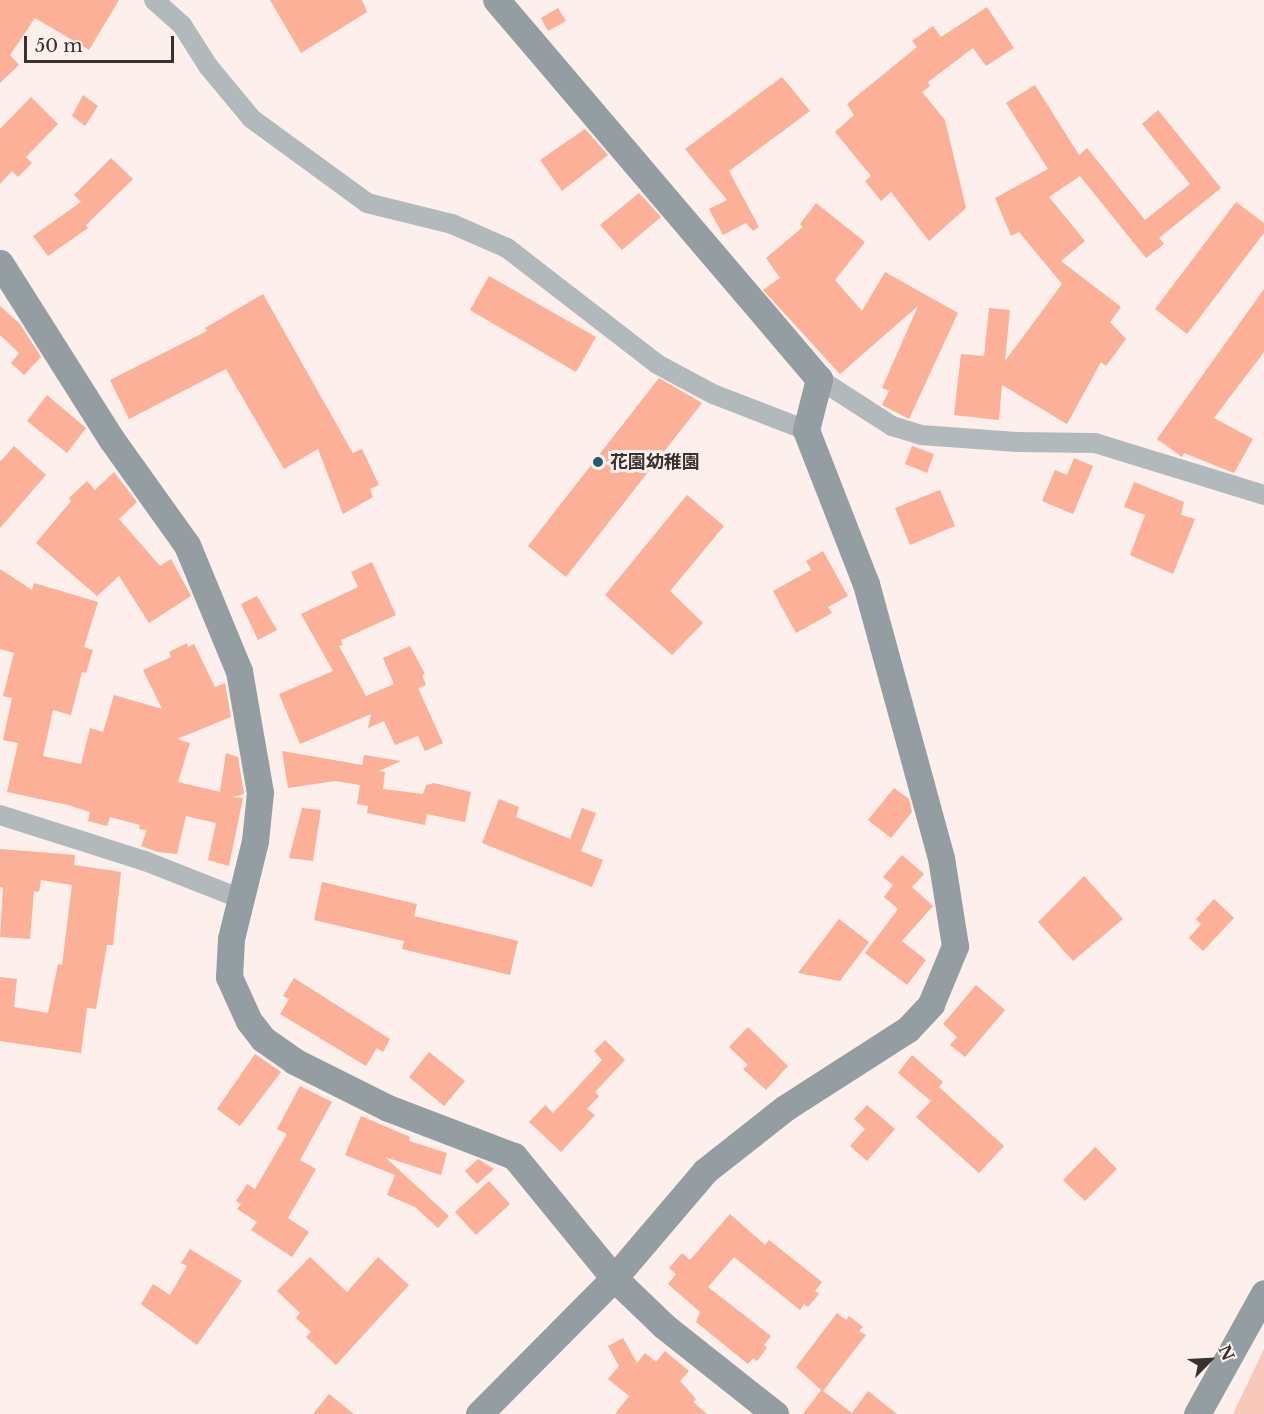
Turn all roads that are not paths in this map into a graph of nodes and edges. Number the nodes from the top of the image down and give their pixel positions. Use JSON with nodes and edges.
{"nodes":[{"id":1,"x":154,"y":0,"type":"edge"},
{"id":2,"x":496,"y":0,"type":"edge"},
{"id":3,"x":0,"y":263,"type":"edge"},
{"id":4,"x":819,"y":379,"type":"junction"},
{"id":5,"x":806,"y":430,"type":"junction"},
{"id":6,"x":1264,"y":495,"type":"edge"},
{"id":7,"x":0,"y":815,"type":"edge"},
{"id":8,"x":239,"y":898,"type":"junction"},
{"id":9,"x":614,"y":1278,"type":"junction"},
{"id":10,"x":1264,"y":1293,"type":"edge"},
{"id":11,"x":479,"y":1414,"type":"edge"},
{"id":12,"x":775,"y":1414,"type":"edge"},
{"id":13,"x":1197,"y":1414,"type":"edge"}],
"edges":[{"from":1,"to":5,"type":"street"},
{"from":2,"to":4,"type":"street"},
{"from":3,"to":8,"type":"street"},
{"from":4,"to":5,"type":"street"},
{"from":4,"to":6,"type":"street"},
{"from":5,"to":9,"type":"street"},
{"from":7,"to":8,"type":"street"},
{"from":8,"to":9,"type":"street"},
{"from":9,"to":11,"type":"street"},
{"from":9,"to":12,"type":"street"},
{"from":10,"to":13,"type":"street"}]}
